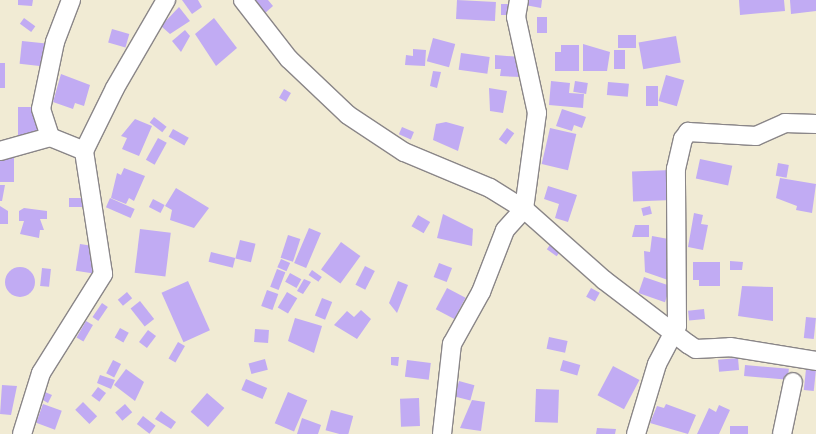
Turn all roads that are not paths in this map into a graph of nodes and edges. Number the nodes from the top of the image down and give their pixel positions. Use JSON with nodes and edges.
{"nodes":[{"id":1,"x":70,"y":0,"type":"edge"},
{"id":2,"x":166,"y":0,"type":"edge"},
{"id":3,"x":243,"y":0,"type":"edge"},
{"id":4,"x":519,"y":0,"type":"edge"},
{"id":5,"x":816,"y":124,"type":"edge"},
{"id":6,"x":50,"y":138,"type":"junction"},
{"id":7,"x":0,"y":151,"type":"edge"},
{"id":8,"x":84,"y":151,"type":"junction"},
{"id":9,"x":524,"y":209,"type":"junction"},
{"id":10,"x":674,"y":332,"type":"junction"},
{"id":11,"x":816,"y":360,"type":"edge"},
{"id":12,"x":793,"y":382,"type":"dead end"},
{"id":13,"x":22,"y":434,"type":"edge"},
{"id":14,"x":442,"y":434,"type":"edge"},
{"id":15,"x":636,"y":434,"type":"edge"},
{"id":16,"x":782,"y":434,"type":"edge"}],
"edges":[{"from":1,"to":6,"type":"street"},
{"from":2,"to":8,"type":"street"},
{"from":3,"to":9,"type":"street"},
{"from":4,"to":9,"type":"street"},
{"from":5,"to":10,"type":"street"},
{"from":6,"to":7,"type":"street"},
{"from":6,"to":8,"type":"street"},
{"from":8,"to":13,"type":"street"},
{"from":9,"to":10,"type":"street"},
{"from":9,"to":14,"type":"street"},
{"from":10,"to":11,"type":"street"},
{"from":10,"to":15,"type":"street"},
{"from":12,"to":16,"type":"street"}]}
